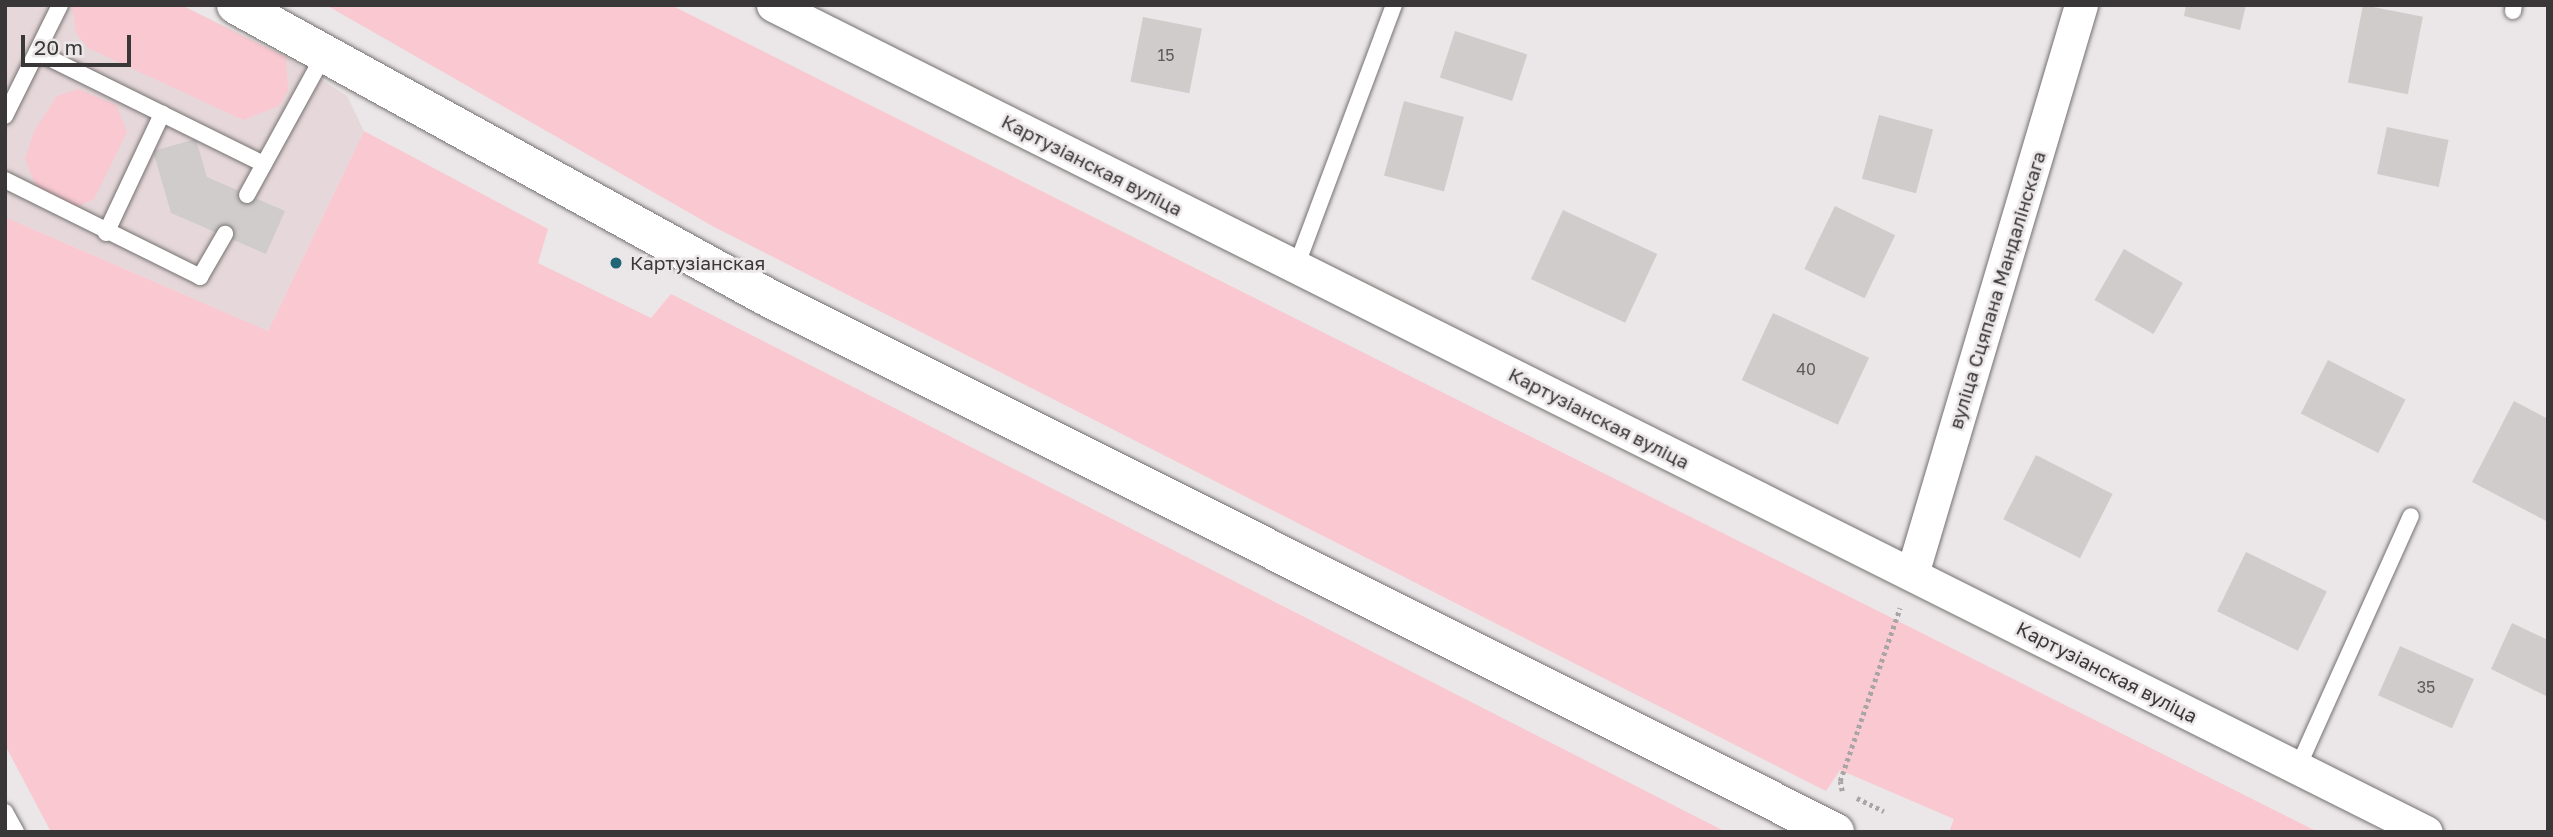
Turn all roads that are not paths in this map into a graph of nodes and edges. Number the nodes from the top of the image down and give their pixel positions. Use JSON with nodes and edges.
{"nodes":[{"id":1,"x":60,"y":5,"type":"edge"},
{"id":2,"x":236,"y":5,"type":"edge"},
{"id":3,"x":1394,"y":5,"type":"edge"},
{"id":4,"x":2081,"y":5,"type":"edge"},
{"id":5,"x":774,"y":6,"type":"edge"},
{"id":6,"x":37,"y":52,"type":"junction"},
{"id":7,"x":326,"y":52,"type":"junction"},
{"id":8,"x":162,"y":114,"type":"junction"},
{"id":9,"x":5,"y":116,"type":"edge"},
{"id":10,"x":264,"y":164,"type":"junction"},
{"id":11,"x":5,"y":180,"type":"edge"},
{"id":12,"x":247,"y":195,"type":"dead end"},
{"id":13,"x":106,"y":233,"type":"junction"},
{"id":14,"x":225,"y":234,"type":"dead end"},
{"id":15,"x":1296,"y":267,"type":"junction"},
{"id":16,"x":2411,"y":516,"type":"dead end"},
{"id":17,"x":1912,"y":574,"type":"junction"},
{"id":18,"x":2298,"y":768,"type":"junction"},
{"id":19,"x":5,"y":812,"type":"edge"},
{"id":20,"x":16,"y":832,"type":"edge"},
{"id":21,"x":1835,"y":832,"type":"edge"},
{"id":22,"x":2426,"y":832,"type":"edge"}],
"edges":[{"from":1,"to":6,"type":"lane"},
{"from":2,"to":7,"type":"street"},
{"from":3,"to":15,"type":"lane"},
{"from":4,"to":17,"type":"street","name":"вуліца Сцяпана Мандалінскага"},
{"from":5,"to":15,"type":"street","name":"Картузіанская вуліца"},
{"from":6,"to":8,"type":"lane"},
{"from":6,"to":9,"type":"lane"},
{"from":7,"to":10,"type":"lane"},
{"from":7,"to":21,"type":"street"},
{"from":8,"to":10,"type":"lane"},
{"from":8,"to":13,"type":"lane"},
{"from":10,"to":12,"type":"lane"},
{"from":11,"to":13,"type":"lane"},
{"from":13,"to":14,"type":"lane"},
{"from":15,"to":17,"type":"street","name":"Картузіанская вуліца"},
{"from":16,"to":18,"type":"lane"},
{"from":17,"to":18,"type":"street","name":"Картузіанская вуліца"},
{"from":18,"to":22,"type":"street","name":"Картузіанская вуліца"},
{"from":19,"to":20,"type":"lane"}]}
